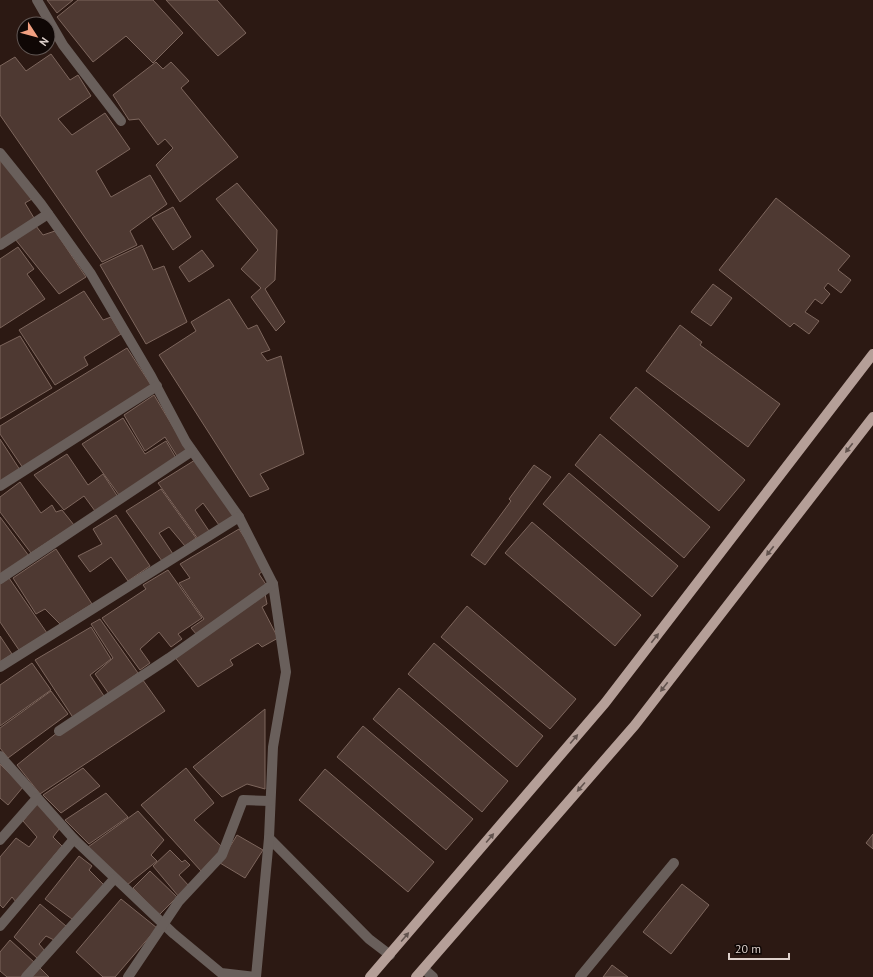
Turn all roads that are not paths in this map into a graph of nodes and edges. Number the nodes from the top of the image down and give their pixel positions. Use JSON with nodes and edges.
{"nodes":[{"id":1,"x":38,"y":0,"type":"edge"},
{"id":2,"x":121,"y":121,"type":"dead end"},
{"id":3,"x":0,"y":153,"type":"edge"},
{"id":4,"x":48,"y":214,"type":"junction"},
{"id":5,"x":0,"y":244,"type":"edge"},
{"id":6,"x":873,"y":354,"type":"edge"},
{"id":7,"x":157,"y":386,"type":"junction"},
{"id":8,"x":873,"y":417,"type":"edge"},
{"id":9,"x":192,"y":451,"type":"junction"},
{"id":10,"x":0,"y":486,"type":"edge"},
{"id":11,"x":239,"y":517,"type":"junction"},
{"id":12,"x":0,"y":579,"type":"edge"},
{"id":13,"x":273,"y":584,"type":"junction"},
{"id":14,"x":0,"y":666,"type":"edge"},
{"id":15,"x":59,"y":731,"type":"dead end"},
{"id":16,"x":0,"y":756,"type":"edge"},
{"id":17,"x":37,"y":798,"type":"junction"},
{"id":18,"x":270,"y":801,"type":"junction"},
{"id":19,"x":269,"y":838,"type":"junction"},
{"id":20,"x":74,"y":839,"type":"junction"},
{"id":21,"x":0,"y":840,"type":"edge"},
{"id":22,"x":674,"y":863,"type":"dead end"},
{"id":23,"x":114,"y":879,"type":"junction"},
{"id":24,"x":164,"y":924,"type":"junction"},
{"id":25,"x":0,"y":926,"type":"edge"},
{"id":26,"x":390,"y":954,"type":"junction"},
{"id":27,"x":424,"y":969,"type":"junction"},
{"id":28,"x":26,"y":977,"type":"edge"},
{"id":29,"x":128,"y":977,"type":"edge"},
{"id":30,"x":256,"y":977,"type":"edge"},
{"id":31,"x":370,"y":977,"type":"edge"},
{"id":32,"x":416,"y":977,"type":"edge"},
{"id":33,"x":433,"y":977,"type":"edge"},
{"id":34,"x":580,"y":977,"type":"edge"}],
"edges":[{"from":1,"to":2,"type":"street"},
{"from":3,"to":4,"type":"street"},
{"from":4,"to":5,"type":"street"},
{"from":4,"to":7,"type":"street"},
{"from":26,"to":6,"type":"main road","one_way":true},
{"from":7,"to":9,"type":"street"},
{"from":7,"to":10,"type":"street"},
{"from":8,"to":27,"type":"main road","one_way":true},
{"from":9,"to":11,"type":"street"},
{"from":9,"to":12,"type":"street"},
{"from":11,"to":13,"type":"street"},
{"from":11,"to":14,"type":"street"},
{"from":13,"to":15,"type":"street"},
{"from":13,"to":18,"type":"street"},
{"from":16,"to":17,"type":"street"},
{"from":17,"to":20,"type":"street"},
{"from":17,"to":21,"type":"street"},
{"from":18,"to":19,"type":"street"},
{"from":18,"to":24,"type":"street"},
{"from":19,"to":26,"type":"street"},
{"from":19,"to":30,"type":"street"},
{"from":20,"to":23,"type":"street"},
{"from":20,"to":25,"type":"street"},
{"from":22,"to":34,"type":"street"},
{"from":23,"to":24,"type":"street"},
{"from":23,"to":28,"type":"street"},
{"from":24,"to":29,"type":"street"},
{"from":24,"to":30,"type":"street"},
{"from":26,"to":31,"type":"main road"},
{"from":27,"to":32,"type":"main road"},
{"from":27,"to":33,"type":"street"}]}
